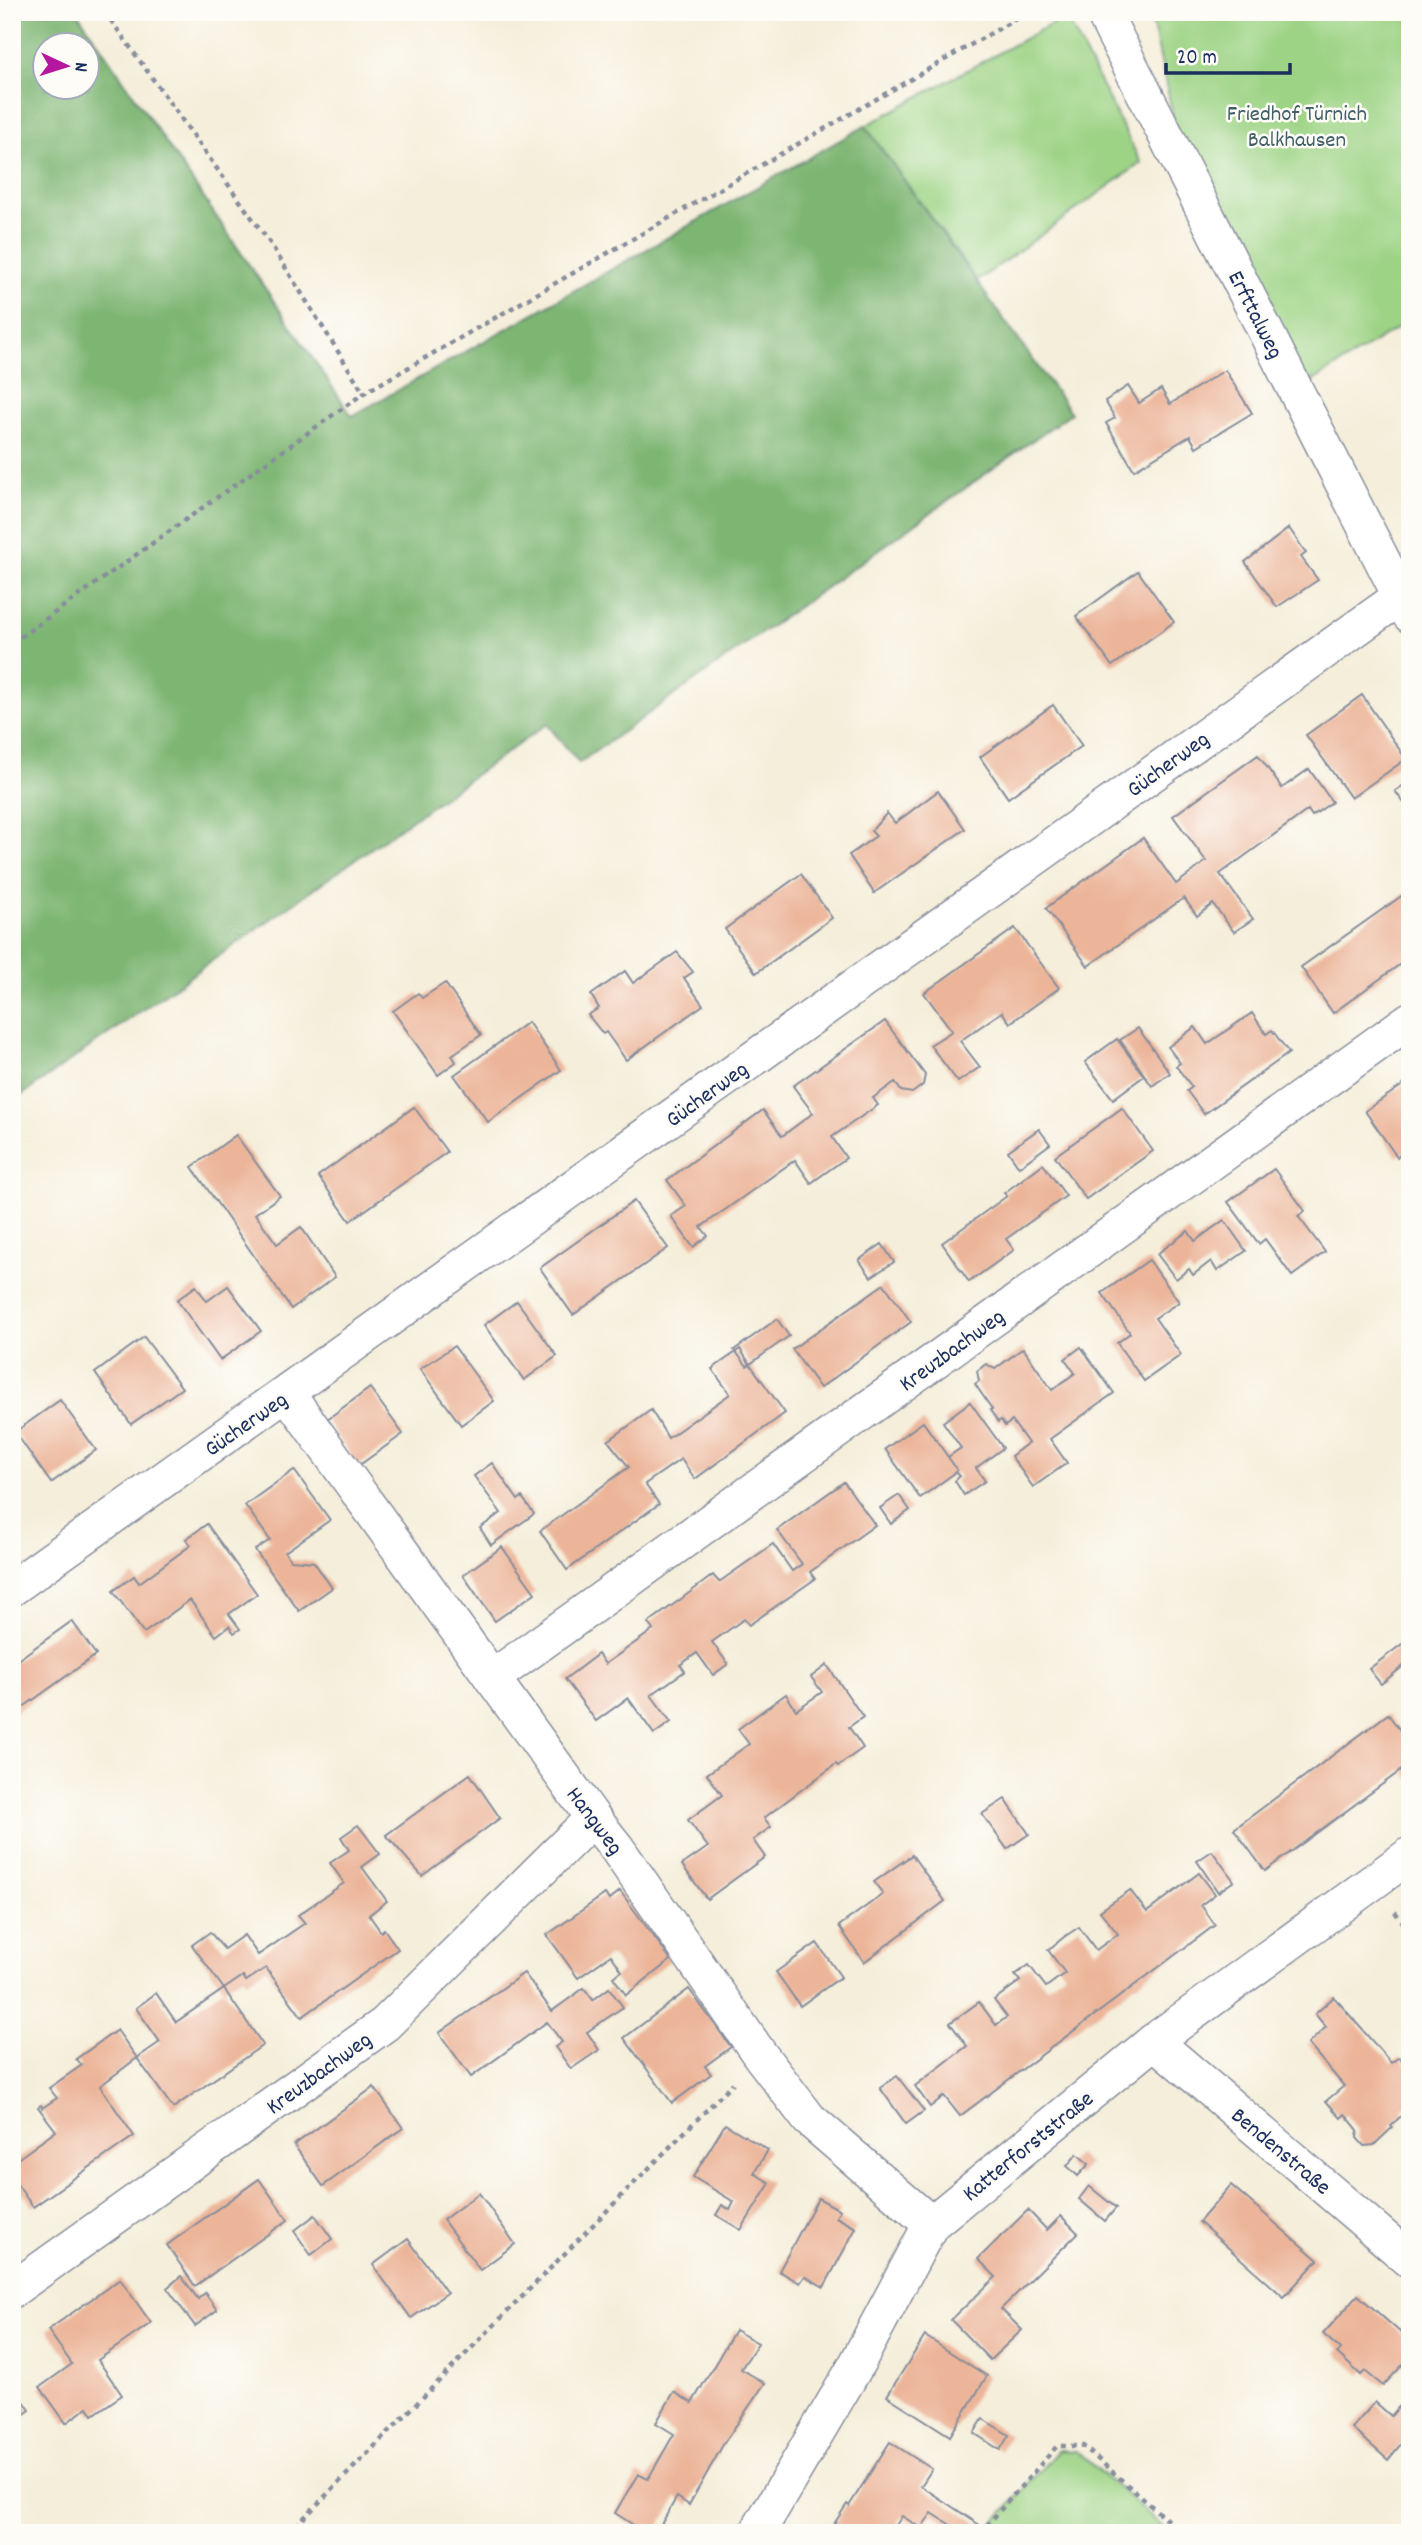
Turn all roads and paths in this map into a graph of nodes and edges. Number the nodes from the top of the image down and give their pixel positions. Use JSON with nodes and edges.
{"nodes":[{"id":1,"x":105,"y":12,"type":"edge"},
{"id":2,"x":1028,"y":12,"type":"edge"},
{"id":3,"x":1103,"y":12,"type":"edge"},
{"id":4,"x":364,"y":393,"type":"junction"},
{"id":5,"x":1406,"y":601,"type":"edge"},
{"id":6,"x":12,"y":643,"type":"edge"},
{"id":7,"x":1410,"y":1020,"type":"edge"},
{"id":8,"x":287,"y":1393,"type":"junction"},
{"id":9,"x":12,"y":1588,"type":"edge"},
{"id":10,"x":492,"y":1678,"type":"junction"},
{"id":11,"x":593,"y":1818,"type":"junction"},
{"id":12,"x":1410,"y":1855,"type":"edge"},
{"id":13,"x":1154,"y":2041,"type":"junction"},
{"id":14,"x":760,"y":2055,"type":"junction"},
{"id":15,"x":931,"y":2224,"type":"junction"},
{"id":16,"x":1410,"y":2260,"type":"edge"},
{"id":17,"x":12,"y":2290,"type":"edge"},
{"id":18,"x":289,"y":2533,"type":"edge"},
{"id":19,"x":757,"y":2533,"type":"edge"},
{"id":20,"x":980,"y":2533,"type":"edge"},
{"id":21,"x":1182,"y":2533,"type":"edge"}],
"edges":[{"from":1,"to":4,"type":"path"},
{"from":2,"to":4,"type":"path"},
{"from":3,"to":5,"type":"street","name":"Erfttalweg"},
{"from":4,"to":6,"type":"path"},
{"from":5,"to":8,"type":"street","name":"Gücherweg"},
{"from":7,"to":10,"type":"street","name":"Kreuzbachweg"},
{"from":8,"to":9,"type":"street","name":"Gücherweg"},
{"from":8,"to":10,"type":"street","name":"Hangweg"},
{"from":10,"to":11,"type":"street","name":"Hangweg"},
{"from":11,"to":14,"type":"street","name":"Hangweg"},
{"from":11,"to":17,"type":"street","name":"Kreuzbachweg"},
{"from":12,"to":13,"type":"street","name":"Katterforststraße"},
{"from":13,"to":15,"type":"street","name":"Katterforststraße"},
{"from":13,"to":16,"type":"street","name":"Bendenstraße"},
{"from":14,"to":15,"type":"street","name":"Hangweg"},
{"from":14,"to":18,"type":"path"},
{"from":15,"to":19,"type":"street","name":"Katterforststraße"},
{"from":20,"to":21,"type":"path"}]}
